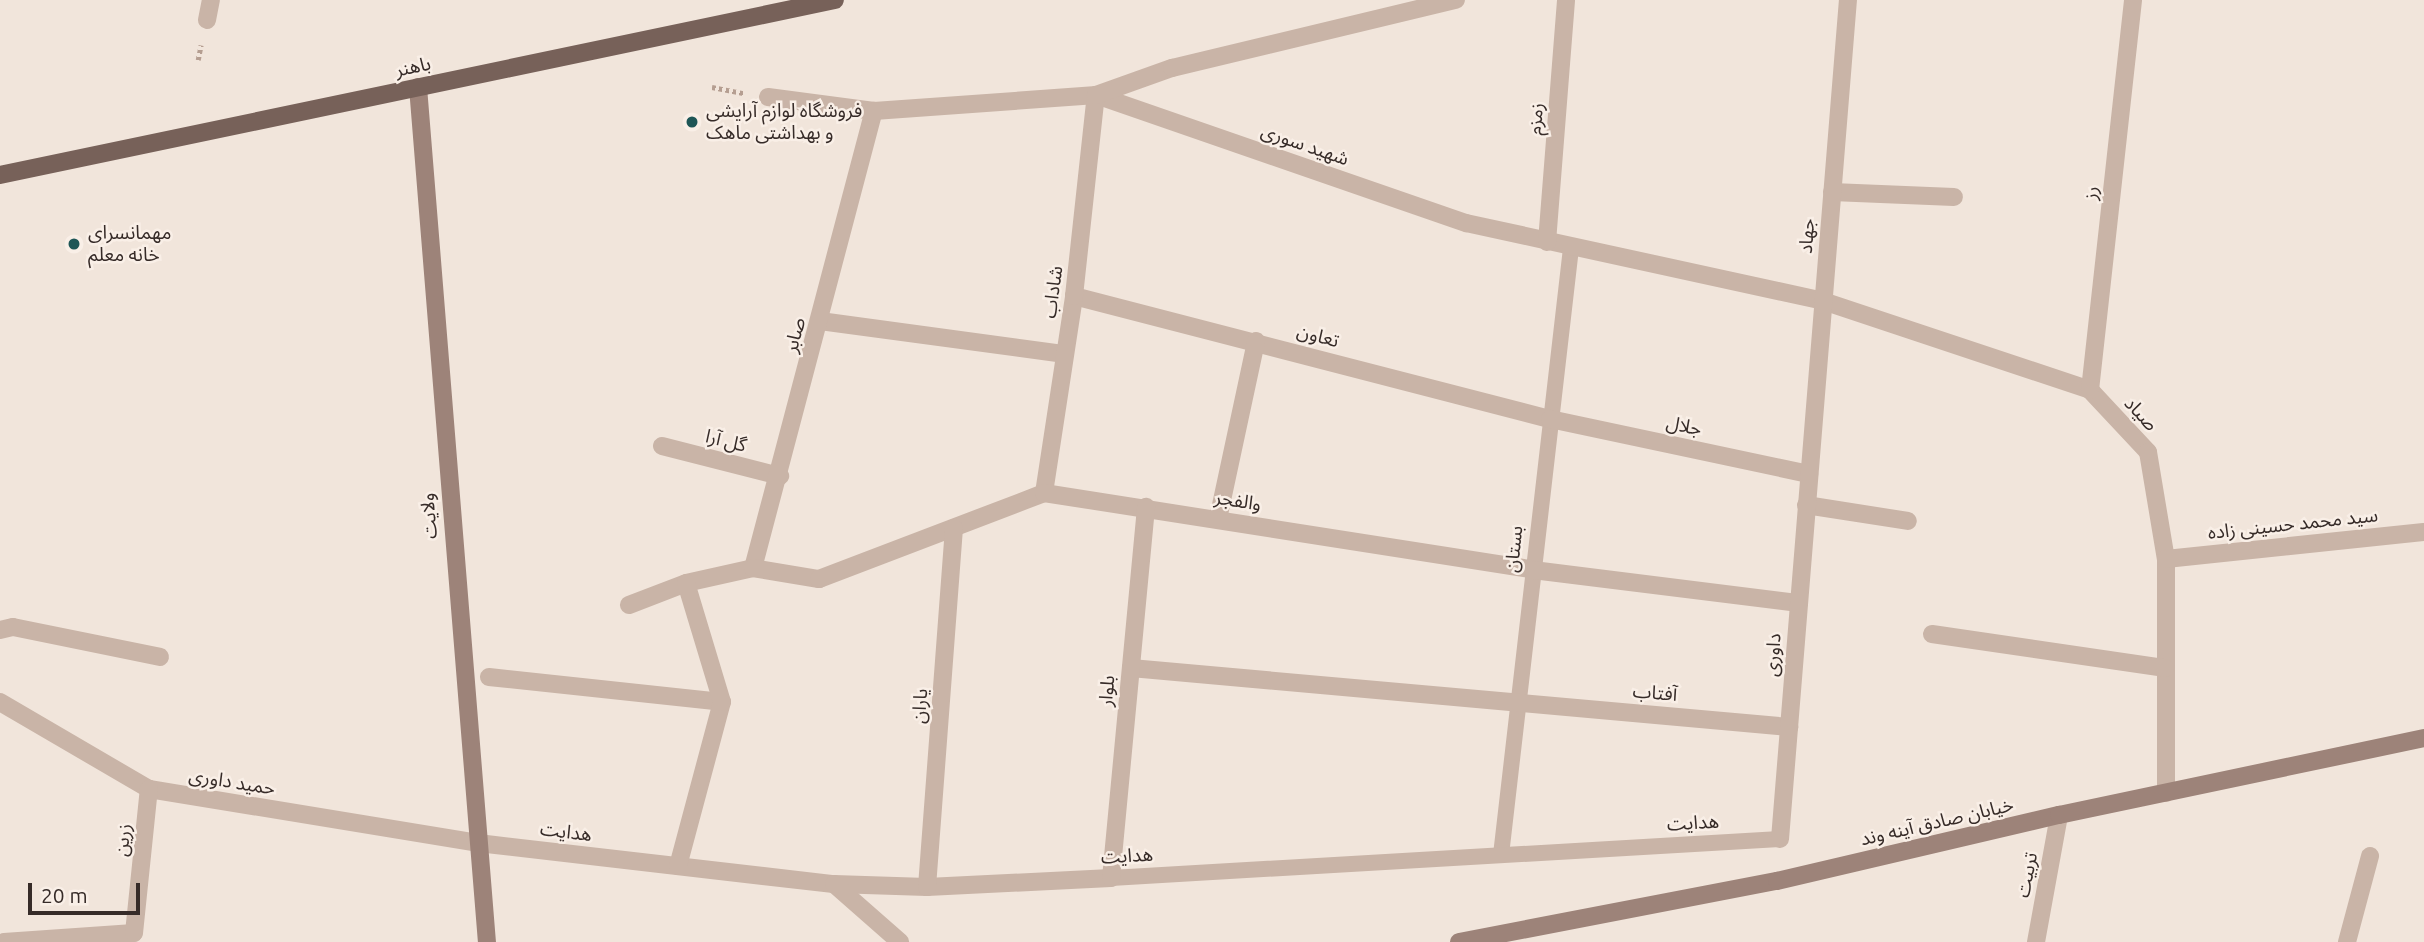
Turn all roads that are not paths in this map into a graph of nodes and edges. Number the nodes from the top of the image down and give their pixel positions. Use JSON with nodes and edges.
{"nodes":[{"id":1,"x":211,"y":0,"type":"edge"},
{"id":2,"x":835,"y":0,"type":"edge"},
{"id":3,"x":1456,"y":0,"type":"edge"},
{"id":4,"x":1566,"y":0,"type":"edge"},
{"id":5,"x":1848,"y":0,"type":"edge"},
{"id":6,"x":2133,"y":0,"type":"edge"},
{"id":7,"x":790,"y":5,"type":"edge"},
{"id":8,"x":206,"y":20,"type":"dead end"},
{"id":9,"x":418,"y":87,"type":"junction"},
{"id":10,"x":1096,"y":95,"type":"junction"},
{"id":11,"x":768,"y":97,"type":"dead end"},
{"id":12,"x":874,"y":111,"type":"junction"},
{"id":13,"x":0,"y":175,"type":"edge"},
{"id":14,"x":1832,"y":192,"type":"junction"},
{"id":15,"x":1954,"y":197,"type":"dead end"},
{"id":16,"x":1547,"y":242,"type":"junction"},
{"id":17,"x":1571,"y":248,"type":"junction"},
{"id":18,"x":1074,"y":296,"type":"junction"},
{"id":19,"x":1823,"y":301,"type":"junction"},
{"id":20,"x":820,"y":321,"type":"junction"},
{"id":21,"x":1256,"y":341,"type":"junction"},
{"id":22,"x":1065,"y":354,"type":"junction"},
{"id":23,"x":2090,"y":390,"type":"junction"},
{"id":24,"x":1550,"y":419,"type":"junction"},
{"id":25,"x":662,"y":446,"type":"dead end"},
{"id":26,"x":1809,"y":474,"type":"junction"},
{"id":27,"x":780,"y":476,"type":"junction"},
{"id":28,"x":1044,"y":493,"type":"junction"},
{"id":29,"x":1806,"y":505,"type":"junction"},
{"id":30,"x":1146,"y":508,"type":"junction"},
{"id":31,"x":1218,"y":519,"type":"junction"},
{"id":32,"x":1908,"y":520,"type":"dead end"},
{"id":33,"x":954,"y":528,"type":"junction"},
{"id":34,"x":2424,"y":532,"type":"edge"},
{"id":35,"x":2166,"y":559,"type":"junction"},
{"id":36,"x":753,"y":568,"type":"junction"},
{"id":37,"x":1533,"y":570,"type":"junction"},
{"id":38,"x":686,"y":583,"type":"junction"},
{"id":39,"x":1799,"y":603,"type":"junction"},
{"id":40,"x":629,"y":605,"type":"dead end"},
{"id":41,"x":0,"y":629,"type":"edge"},
{"id":42,"x":1933,"y":634,"type":"dead end"},
{"id":43,"x":160,"y":657,"type":"dead end"},
{"id":44,"x":1131,"y":668,"type":"junction"},
{"id":45,"x":2166,"y":668,"type":"junction"},
{"id":46,"x":489,"y":677,"type":"dead end"},
{"id":47,"x":0,"y":702,"type":"edge"},
{"id":48,"x":722,"y":702,"type":"junction"},
{"id":49,"x":1517,"y":702,"type":"junction"},
{"id":50,"x":1789,"y":727,"type":"junction"},
{"id":51,"x":2424,"y":738,"type":"edge"},
{"id":52,"x":149,"y":789,"type":"junction"},
{"id":53,"x":2166,"y":793,"type":"junction"},
{"id":54,"x":2059,"y":815,"type":"junction"},
{"id":55,"x":1780,"y":839,"type":"joint"},
{"id":56,"x":478,"y":843,"type":"junction"},
{"id":57,"x":1501,"y":855,"type":"junction"},
{"id":58,"x":2370,"y":856,"type":"dead end"},
{"id":59,"x":678,"y":866,"type":"junction"},
{"id":60,"x":1111,"y":878,"type":"junction"},
{"id":61,"x":834,"y":884,"type":"junction"},
{"id":62,"x":927,"y":887,"type":"junction"},
{"id":63,"x":4,"y":942,"type":"edge"},
{"id":64,"x":487,"y":942,"type":"edge"},
{"id":65,"x":900,"y":942,"type":"edge"},
{"id":66,"x":1459,"y":942,"type":"edge"},
{"id":67,"x":2036,"y":942,"type":"edge"},
{"id":68,"x":2347,"y":942,"type":"edge"}],
"edges":[{"from":1,"to":8,"type":"street"},
{"from":2,"to":7,"type":"main road","name":"باهنر"},
{"from":3,"to":10,"type":"street"},
{"from":4,"to":16,"type":"street","name":"زمزم"},
{"from":5,"to":14,"type":"street","name":"جهاد"},
{"from":6,"to":23,"type":"street","name":"رز"},
{"from":7,"to":9,"type":"main road","name":"باهنر"},
{"from":9,"to":13,"type":"main road","name":"باهنر"},
{"from":9,"to":56,"type":"main road","name":"ولایت"},
{"from":10,"to":12,"type":"street","name":"شهید سوری"},
{"from":10,"to":16,"type":"street","name":"شهید سوری"},
{"from":10,"to":18,"type":"street","name":"شاداب"},
{"from":11,"to":12,"type":"street","name":"شهید سوری"},
{"from":12,"to":20,"type":"street","name":"صابر"},
{"from":14,"to":15,"type":"street"},
{"from":14,"to":19,"type":"street","name":"جهاد"},
{"from":16,"to":17,"type":"street","name":"شهید سوری"},
{"from":17,"to":19,"type":"street","name":"شهید سوری"},
{"from":17,"to":24,"type":"lane","name":"بستان"},
{"from":18,"to":21,"type":"street","name":"تعاون"},
{"from":18,"to":22,"type":"street","name":"شاداب"},
{"from":19,"to":23,"type":"street","name":"صیاد"},
{"from":19,"to":26,"type":"street","name":"جهاد"},
{"from":20,"to":22,"type":"street"},
{"from":20,"to":27,"type":"street","name":"صابر"},
{"from":21,"to":24,"type":"street","name":"تعاون"},
{"from":21,"to":31,"type":"street"},
{"from":22,"to":28,"type":"street","name":"شاداب"},
{"from":23,"to":35,"type":"street","name":"صیاد"},
{"from":24,"to":26,"type":"street","name":"جلال"},
{"from":24,"to":37,"type":"lane","name":"بستان"},
{"from":25,"to":27,"type":"street","name":"گل آرا"},
{"from":26,"to":29,"type":"street","name":"داوری"},
{"from":27,"to":36,"type":"street","name":"صابر"},
{"from":28,"to":30,"type":"street","name":"والفجر"},
{"from":28,"to":33,"type":"street","name":"والفجر"},
{"from":29,"to":32,"type":"street"},
{"from":29,"to":39,"type":"street","name":"داوری"},
{"from":30,"to":31,"type":"street","name":"والفجر"},
{"from":30,"to":44,"type":"street","name":"بلوار"},
{"from":31,"to":37,"type":"street","name":"والفجر"},
{"from":33,"to":36,"type":"street","name":"والفجر"},
{"from":33,"to":62,"type":"street","name":"یاران"},
{"from":34,"to":35,"type":"street","name":"سید محمد حسینی زاده"},
{"from":35,"to":45,"type":"street","name":"صیاد"},
{"from":36,"to":38,"type":"street","name":"والفجر"},
{"from":37,"to":39,"type":"street","name":"والفجر"},
{"from":37,"to":49,"type":"lane","name":"بستان"},
{"from":38,"to":40,"type":"street","name":"والفجر"},
{"from":38,"to":48,"type":"street"},
{"from":39,"to":50,"type":"street","name":"داوری"},
{"from":41,"to":43,"type":"street"},
{"from":42,"to":45,"type":"street"},
{"from":44,"to":49,"type":"street","name":"آفتاب"},
{"from":44,"to":60,"type":"street","name":"بلوار"},
{"from":45,"to":53,"type":"street","name":"صیاد"},
{"from":46,"to":48,"type":"street"},
{"from":47,"to":52,"type":"street","name":"حمید داوری"},
{"from":48,"to":59,"type":"street"},
{"from":49,"to":50,"type":"street","name":"آفتاب"},
{"from":49,"to":57,"type":"lane","name":"بستان"},
{"from":50,"to":55,"type":"street","name":"داوری"},
{"from":51,"to":53,"type":"main road","name":"خیابان صادق آینه وند"},
{"from":52,"to":56,"type":"street","name":"حمید داوری"},
{"from":52,"to":63,"type":"street","name":"زرین"},
{"from":53,"to":54,"type":"main road","name":"خیابان صادق آینه وند"},
{"from":54,"to":66,"type":"main road","name":"خیابان صادق آینه وند"},
{"from":54,"to":67,"type":"street","name":"تربیت"},
{"from":55,"to":57,"type":"lane","name":"هدایت"},
{"from":56,"to":59,"type":"street","name":"هدایت"},
{"from":56,"to":64,"type":"main road","name":"ولایت"},
{"from":57,"to":60,"type":"lane","name":"هدایت"},
{"from":58,"to":68,"type":"street"},
{"from":59,"to":61,"type":"street","name":"هدایت"},
{"from":60,"to":62,"type":"street","name":"هدایت"},
{"from":61,"to":62,"type":"street","name":"هدایت"},
{"from":61,"to":65,"type":"street"}]}
